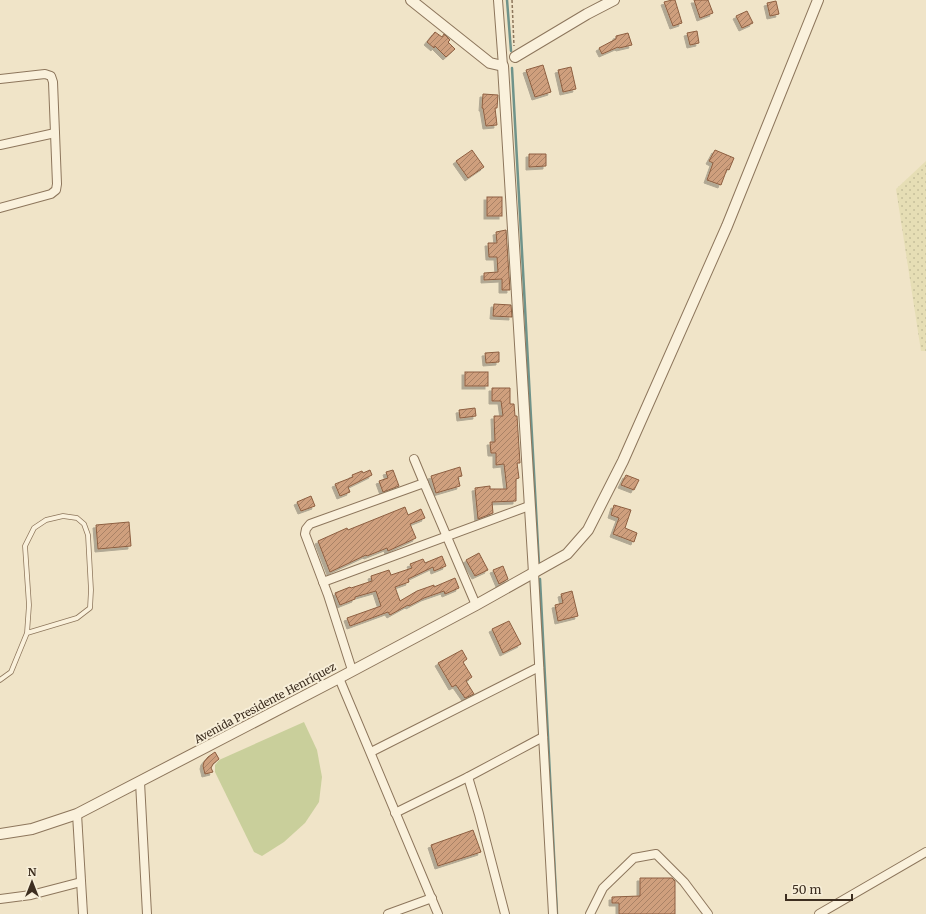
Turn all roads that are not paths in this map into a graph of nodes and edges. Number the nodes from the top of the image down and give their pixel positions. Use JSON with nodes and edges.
{"nodes":[{"id":1,"x":411,"y":0,"type":"edge"},
{"id":2,"x":498,"y":0,"type":"edge"},
{"id":3,"x":614,"y":0,"type":"edge"},
{"id":4,"x":818,"y":0,"type":"edge"},
{"id":5,"x":515,"y":57,"type":"joint"},
{"id":6,"x":503,"y":66,"type":"junction"},
{"id":7,"x":0,"y":79,"type":"edge"},
{"id":8,"x":55,"y":133,"type":"junction"},
{"id":9,"x":0,"y":145,"type":"edge"},
{"id":10,"x":0,"y":208,"type":"edge"},
{"id":11,"x":414,"y":459,"type":"dead end"},
{"id":12,"x":424,"y":483,"type":"junction"},
{"id":13,"x":529,"y":506,"type":"junction"},
{"id":14,"x":446,"y":537,"type":"junction"},
{"id":15,"x":534,"y":573,"type":"junction"},
{"id":16,"x":323,"y":582,"type":"junction"},
{"id":17,"x":476,"y":605,"type":"junction"},
{"id":18,"x":27,"y":633,"type":"junction"},
{"id":19,"x":539,"y":667,"type":"junction"},
{"id":20,"x":352,"y":670,"type":"junction"},
{"id":21,"x":339,"y":678,"type":"junction"},
{"id":22,"x":0,"y":680,"type":"edge"},
{"id":23,"x":543,"y":737,"type":"junction"},
{"id":24,"x":371,"y":752,"type":"junction"},
{"id":25,"x":468,"y":777,"type":"junction"},
{"id":26,"x":140,"y":782,"type":"junction"},
{"id":27,"x":395,"y":813,"type":"junction"},
{"id":28,"x":77,"y":814,"type":"junction"},
{"id":29,"x":0,"y":834,"type":"edge"},
{"id":30,"x":926,"y":852,"type":"edge"},
{"id":31,"x":81,"y":882,"type":"junction"},
{"id":32,"x":0,"y":898,"type":"edge"},
{"id":33,"x":432,"y":898,"type":"junction"},
{"id":34,"x":83,"y":914,"type":"edge"},
{"id":35,"x":147,"y":914,"type":"edge"},
{"id":36,"x":388,"y":914,"type":"edge"},
{"id":37,"x":438,"y":914,"type":"edge"},
{"id":38,"x":505,"y":914,"type":"edge"},
{"id":39,"x":553,"y":914,"type":"edge"},
{"id":40,"x":590,"y":914,"type":"edge"},
{"id":41,"x":708,"y":914,"type":"edge"},
{"id":42,"x":819,"y":914,"type":"edge"}],
"edges":[{"from":1,"to":6,"type":"street"},
{"from":2,"to":6,"type":"street"},
{"from":3,"to":5,"type":"street"},
{"from":4,"to":15,"type":"street","name":"Avenida Presidente Henríquez"},
{"from":5,"to":6,"type":"street"},
{"from":6,"to":13,"type":"street"},
{"from":7,"to":8,"type":"street"},
{"from":8,"to":9,"type":"street"},
{"from":8,"to":10,"type":"street"},
{"from":11,"to":12,"type":"street"},
{"from":12,"to":14,"type":"street"},
{"from":12,"to":16,"type":"street"},
{"from":13,"to":14,"type":"street"},
{"from":13,"to":15,"type":"street"},
{"from":14,"to":16,"type":"street"},
{"from":14,"to":17,"type":"street"},
{"from":15,"to":17,"type":"street","name":"Avenida Presidente Henríquez"},
{"from":15,"to":19,"type":"street"},
{"from":16,"to":20,"type":"street"},
{"from":17,"to":20,"type":"street","name":"Avenida Presidente Henríquez"},
{"from":18,"to":18,"type":"lane"},
{"from":18,"to":22,"type":"lane"},
{"from":19,"to":23,"type":"street"},
{"from":19,"to":24,"type":"street"},
{"from":20,"to":21,"type":"street","name":"Avenida Presidente Henríquez"},
{"from":21,"to":24,"type":"street"},
{"from":21,"to":26,"type":"street","name":"Avenida Presidente Henríquez"},
{"from":23,"to":25,"type":"street"},
{"from":23,"to":39,"type":"street"},
{"from":24,"to":27,"type":"street"},
{"from":25,"to":27,"type":"street"},
{"from":25,"to":38,"type":"street"},
{"from":26,"to":28,"type":"street","name":"Avenida Presidente Henríquez"},
{"from":26,"to":35,"type":"street"},
{"from":27,"to":33,"type":"street"},
{"from":28,"to":29,"type":"street","name":"Avenida Presidente Henríquez"},
{"from":28,"to":31,"type":"street"},
{"from":30,"to":42,"type":"street"},
{"from":31,"to":32,"type":"street"},
{"from":31,"to":34,"type":"street"},
{"from":33,"to":36,"type":"street"},
{"from":33,"to":37,"type":"street"},
{"from":40,"to":41,"type":"street"}]}
